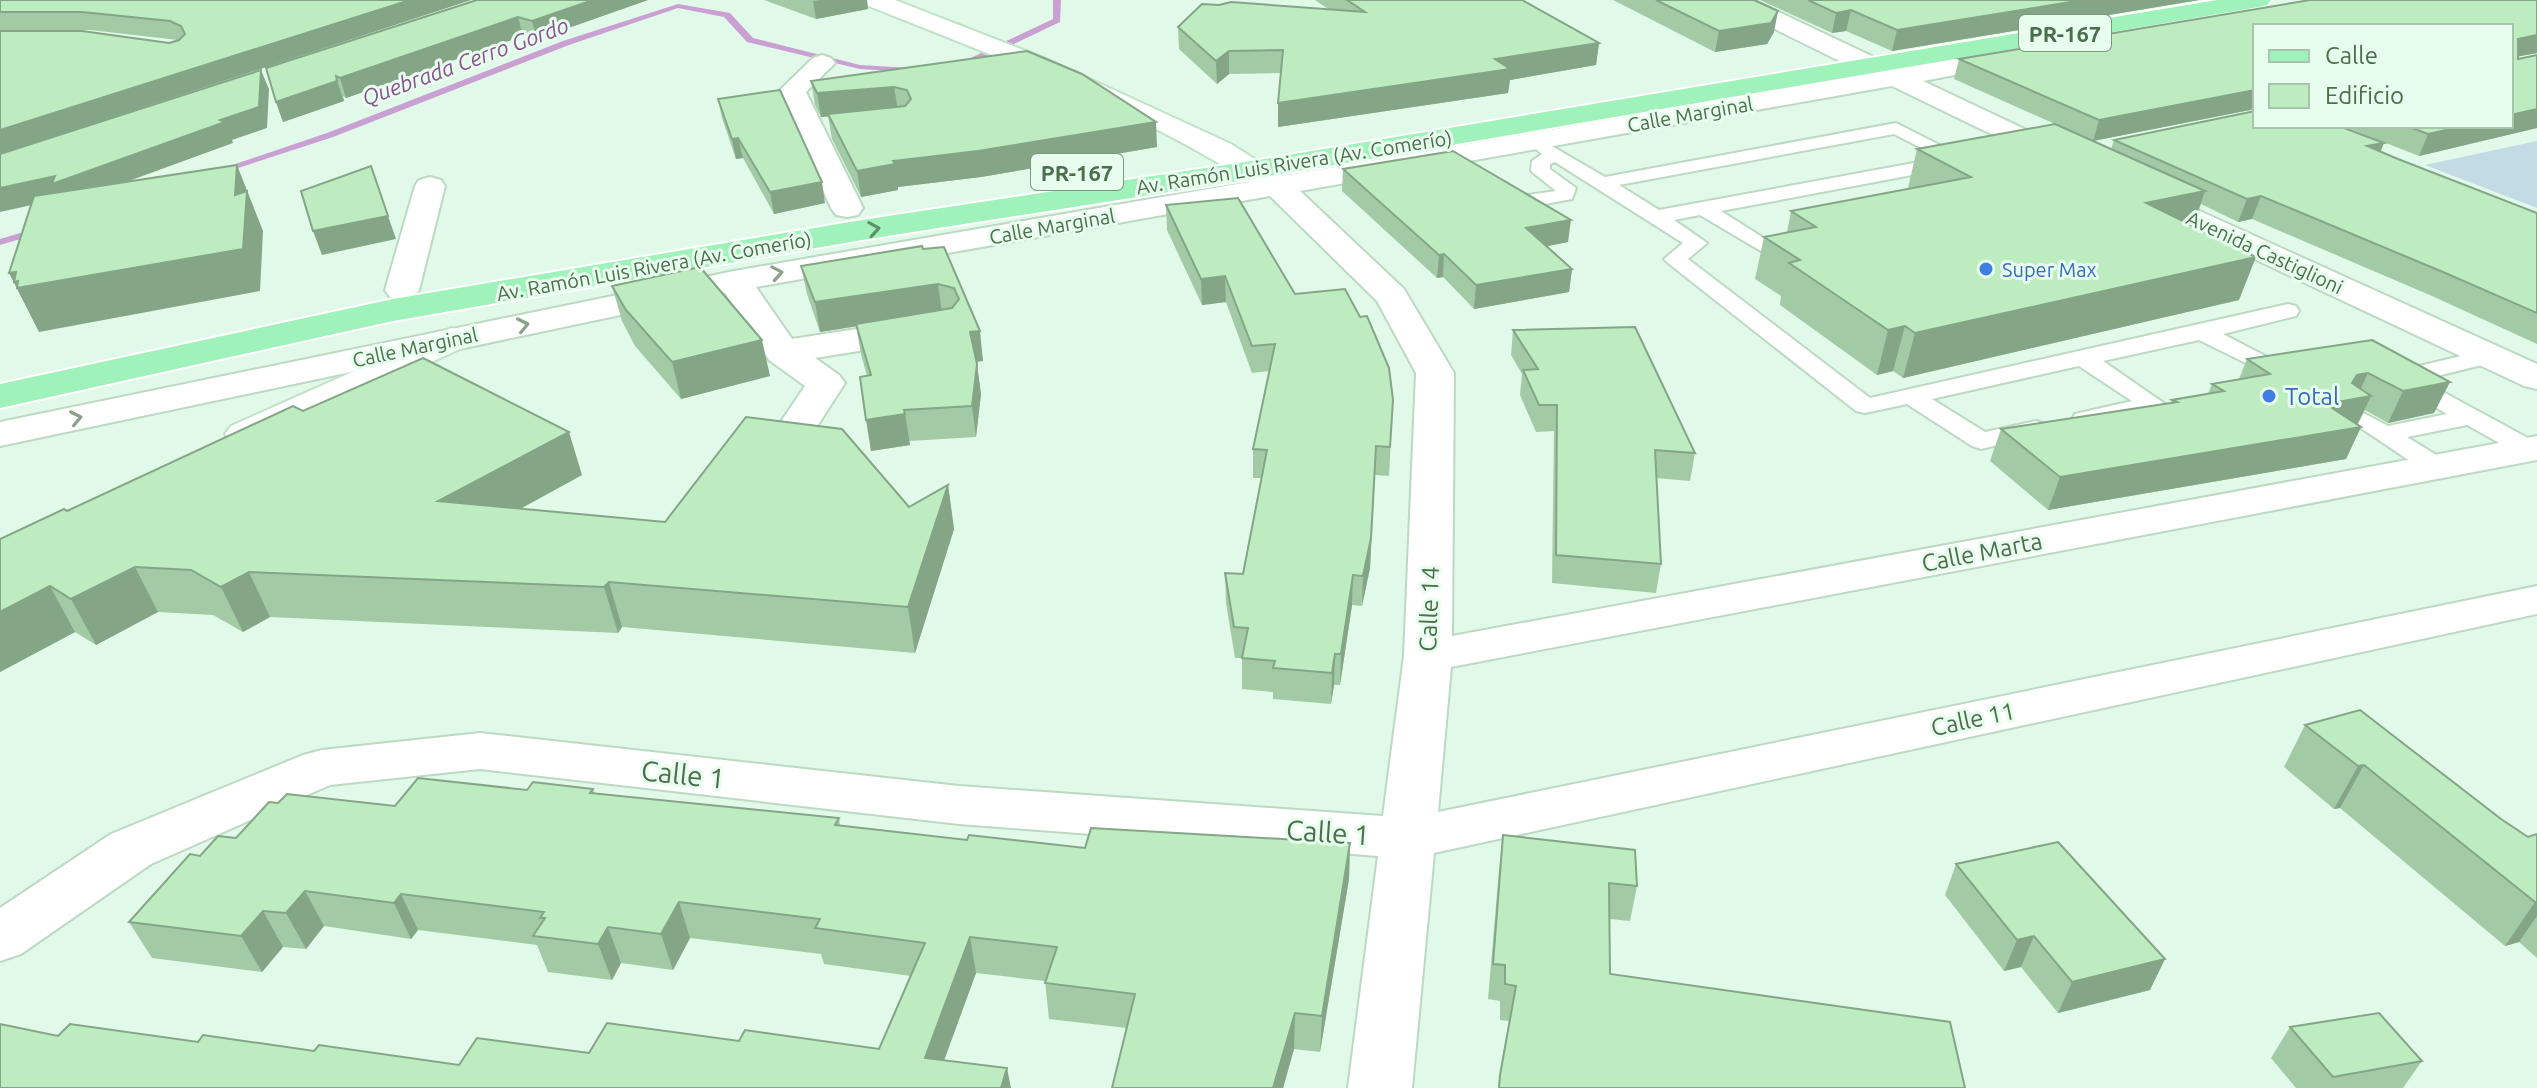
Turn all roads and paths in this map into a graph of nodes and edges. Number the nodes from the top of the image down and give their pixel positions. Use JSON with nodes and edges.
{"nodes":[{"id":1,"x":874,"y":0,"type":"edge"},
{"id":2,"x":1734,"y":0,"type":"edge"},
{"id":3,"x":2158,"y":0,"type":"edge"},
{"id":4,"x":2259,"y":0,"type":"edge"},
{"id":5,"x":2283,"y":11,"type":"edge"},
{"id":6,"x":1840,"y":50,"type":"junction"},
{"id":7,"x":822,"y":63,"type":"dead end"},
{"id":8,"x":1885,"y":71,"type":"junction"},
{"id":9,"x":839,"y":127,"type":"edge"},
{"id":10,"x":809,"y":129,"type":"junction"},
{"id":11,"x":1547,"y":148,"type":"junction"},
{"id":12,"x":1221,"y":150,"type":"junction"},
{"id":13,"x":2007,"y":151,"type":"edge"},
{"id":14,"x":2079,"y":161,"type":"junction"},
{"id":15,"x":1470,"y":170,"type":"junction"},
{"id":16,"x":1265,"y":178,"type":"junction"},
{"id":17,"x":1845,"y":182,"type":"junction"},
{"id":18,"x":1601,"y":183,"type":"junction"},
{"id":19,"x":430,"y":186,"type":"dead end"},
{"id":20,"x":1769,"y":196,"type":"junction"},
{"id":21,"x":1871,"y":197,"type":"edge"},
{"id":22,"x":847,"y":208,"type":"junction"},
{"id":23,"x":1703,"y":208,"type":"junction"},
{"id":24,"x":1795,"y":211,"type":"edge"},
{"id":25,"x":1656,"y":217,"type":"junction"},
{"id":26,"x":1766,"y":248,"type":"dead end"},
{"id":27,"x":734,"y":281,"type":"junction"},
{"id":28,"x":402,"y":290,"type":"junction"},
{"id":29,"x":2288,"y":311,"type":"dead end"},
{"id":30,"x":942,"y":327,"type":"edge"},
{"id":31,"x":2202,"y":332,"type":"junction"},
{"id":32,"x":451,"y":339,"type":"junction"},
{"id":33,"x":782,"y":352,"type":"junction"},
{"id":34,"x":2490,"y":356,"type":"junction"},
{"id":35,"x":2315,"y":357,"type":"edge"},
{"id":36,"x":2082,"y":358,"type":"junction"},
{"id":37,"x":0,"y":373,"type":"edge"},
{"id":38,"x":2537,"y":378,"type":"edge"},
{"id":39,"x":0,"y":396,"type":"edge"},
{"id":40,"x":1911,"y":396,"type":"junction"},
{"id":41,"x":2352,"y":414,"type":"edge"},
{"id":42,"x":2471,"y":417,"type":"junction"},
{"id":43,"x":802,"y":420,"type":"edge"},
{"id":44,"x":0,"y":434,"type":"edge"},
{"id":45,"x":2384,"y":434,"type":"junction"},
{"id":46,"x":2533,"y":449,"type":"edge"},
{"id":47,"x":210,"y":452,"type":"edge"},
{"id":48,"x":2437,"y":467,"type":"junction"},
{"id":49,"x":2537,"y":600,"type":"edge"},
{"id":50,"x":1428,"y":656,"type":"junction"},
{"id":51,"x":1408,"y":838,"type":"junction"},
{"id":52,"x":0,"y":938,"type":"edge"},
{"id":53,"x":1380,"y":1088,"type":"edge"}],
"edges":[{"from":1,"to":12,"type":"street","name":"Calle 14"},
{"from":2,"to":6,"type":"street","name":"Avenida Castiglioni"},
{"from":3,"to":6,"type":"main road","name":"Av. Ramón Luis Rivera (Av. Comerío)","number":"PR-167"},
{"from":4,"to":8,"type":"main road","name":"Av. Ramón Luis Rivera (Av. Comerío)","number":"PR-167"},
{"from":5,"to":8,"type":"street","name":"Calle Marginal"},
{"from":6,"to":8,"type":"street","name":"Avenida Castiglioni"},
{"from":6,"to":12,"type":"main road","name":"Av. Ramón Luis Rivera (Av. Comerío)","number":"PR-167"},
{"from":7,"to":10,"type":"street"},
{"from":8,"to":11,"type":"street","name":"Calle Marginal"},
{"from":8,"to":14,"type":"street","name":"Avenida Castiglioni"},
{"from":8,"to":16,"type":"main road","name":"Av. Ramón Luis Rivera (Av. Comerío)","number":"PR-167"},
{"from":9,"to":10,"type":"street"},
{"from":10,"to":22,"type":"street"},
{"from":11,"to":15,"type":"street","name":"Calle Marginal"},
{"from":11,"to":15,"type":"lane"},
{"from":11,"to":18,"type":"lane"},
{"from":12,"to":16,"type":"street","name":"Calle 14"},
{"from":12,"to":22,"type":"main road","name":"Av. Ramón Luis Rivera (Av. Comerío)","number":"PR-167"},
{"from":13,"to":14,"type":"lane"},
{"from":14,"to":34,"type":"street","name":"Avenida Castiglioni"},
{"from":15,"to":16,"type":"street","name":"Calle Marginal"},
{"from":27,"to":16,"type":"street","name":"Calle Marginal","one_way":true},
{"from":39,"to":16,"type":"main road","name":"Av. Ramón Luis Rivera (Av. Comerío)","number":"PR-167","one_way":true},
{"from":16,"to":50,"type":"street","name":"Calle 14"},
{"from":17,"to":18,"type":"lane"},
{"from":17,"to":20,"type":"lane"},
{"from":17,"to":21,"type":"lane"},
{"from":18,"to":25,"type":"lane"},
{"from":19,"to":28,"type":"street"},
{"from":20,"to":23,"type":"lane"},
{"from":20,"to":24,"type":"lane"},
{"from":22,"to":28,"type":"main road","name":"Av. Ramón Luis Rivera (Av. Comerío)","number":"PR-167"},
{"from":23,"to":25,"type":"lane"},
{"from":23,"to":26,"type":"lane"},
{"from":25,"to":40,"type":"lane"},
{"from":32,"to":27,"type":"street","name":"Calle Marginal","one_way":true},
{"from":27,"to":33,"type":"street"},
{"from":28,"to":37,"type":"main road","name":"Av. Ramón Luis Rivera (Av. Comerío)","number":"PR-167"},
{"from":29,"to":31,"type":"lane"},
{"from":30,"to":33,"type":"street"},
{"from":31,"to":35,"type":"lane"},
{"from":31,"to":36,"type":"lane"},
{"from":44,"to":32,"type":"street","name":"Calle Marginal","one_way":true},
{"from":32,"to":47,"type":"street"},
{"from":33,"to":43,"type":"street"},
{"from":34,"to":38,"type":"street","name":"Avenida Castiglioni"},
{"from":34,"to":42,"type":"lane"},
{"from":36,"to":40,"type":"lane"},
{"from":36,"to":40,"type":"lane"},
{"from":41,"to":45,"type":"lane"},
{"from":42,"to":45,"type":"lane"},
{"from":42,"to":46,"type":"lane"},
{"from":45,"to":48,"type":"lane"},
{"from":46,"to":48,"type":"street","name":"Calle Marta"},
{"from":48,"to":50,"type":"street","name":"Calle Marta"},
{"from":49,"to":51,"type":"street","name":"Calle 11"},
{"from":50,"to":51,"type":"street","name":"Calle 14"},
{"from":51,"to":52,"type":"street","name":"Calle 1"},
{"from":51,"to":53,"type":"street","name":"Calle 14"}]}
